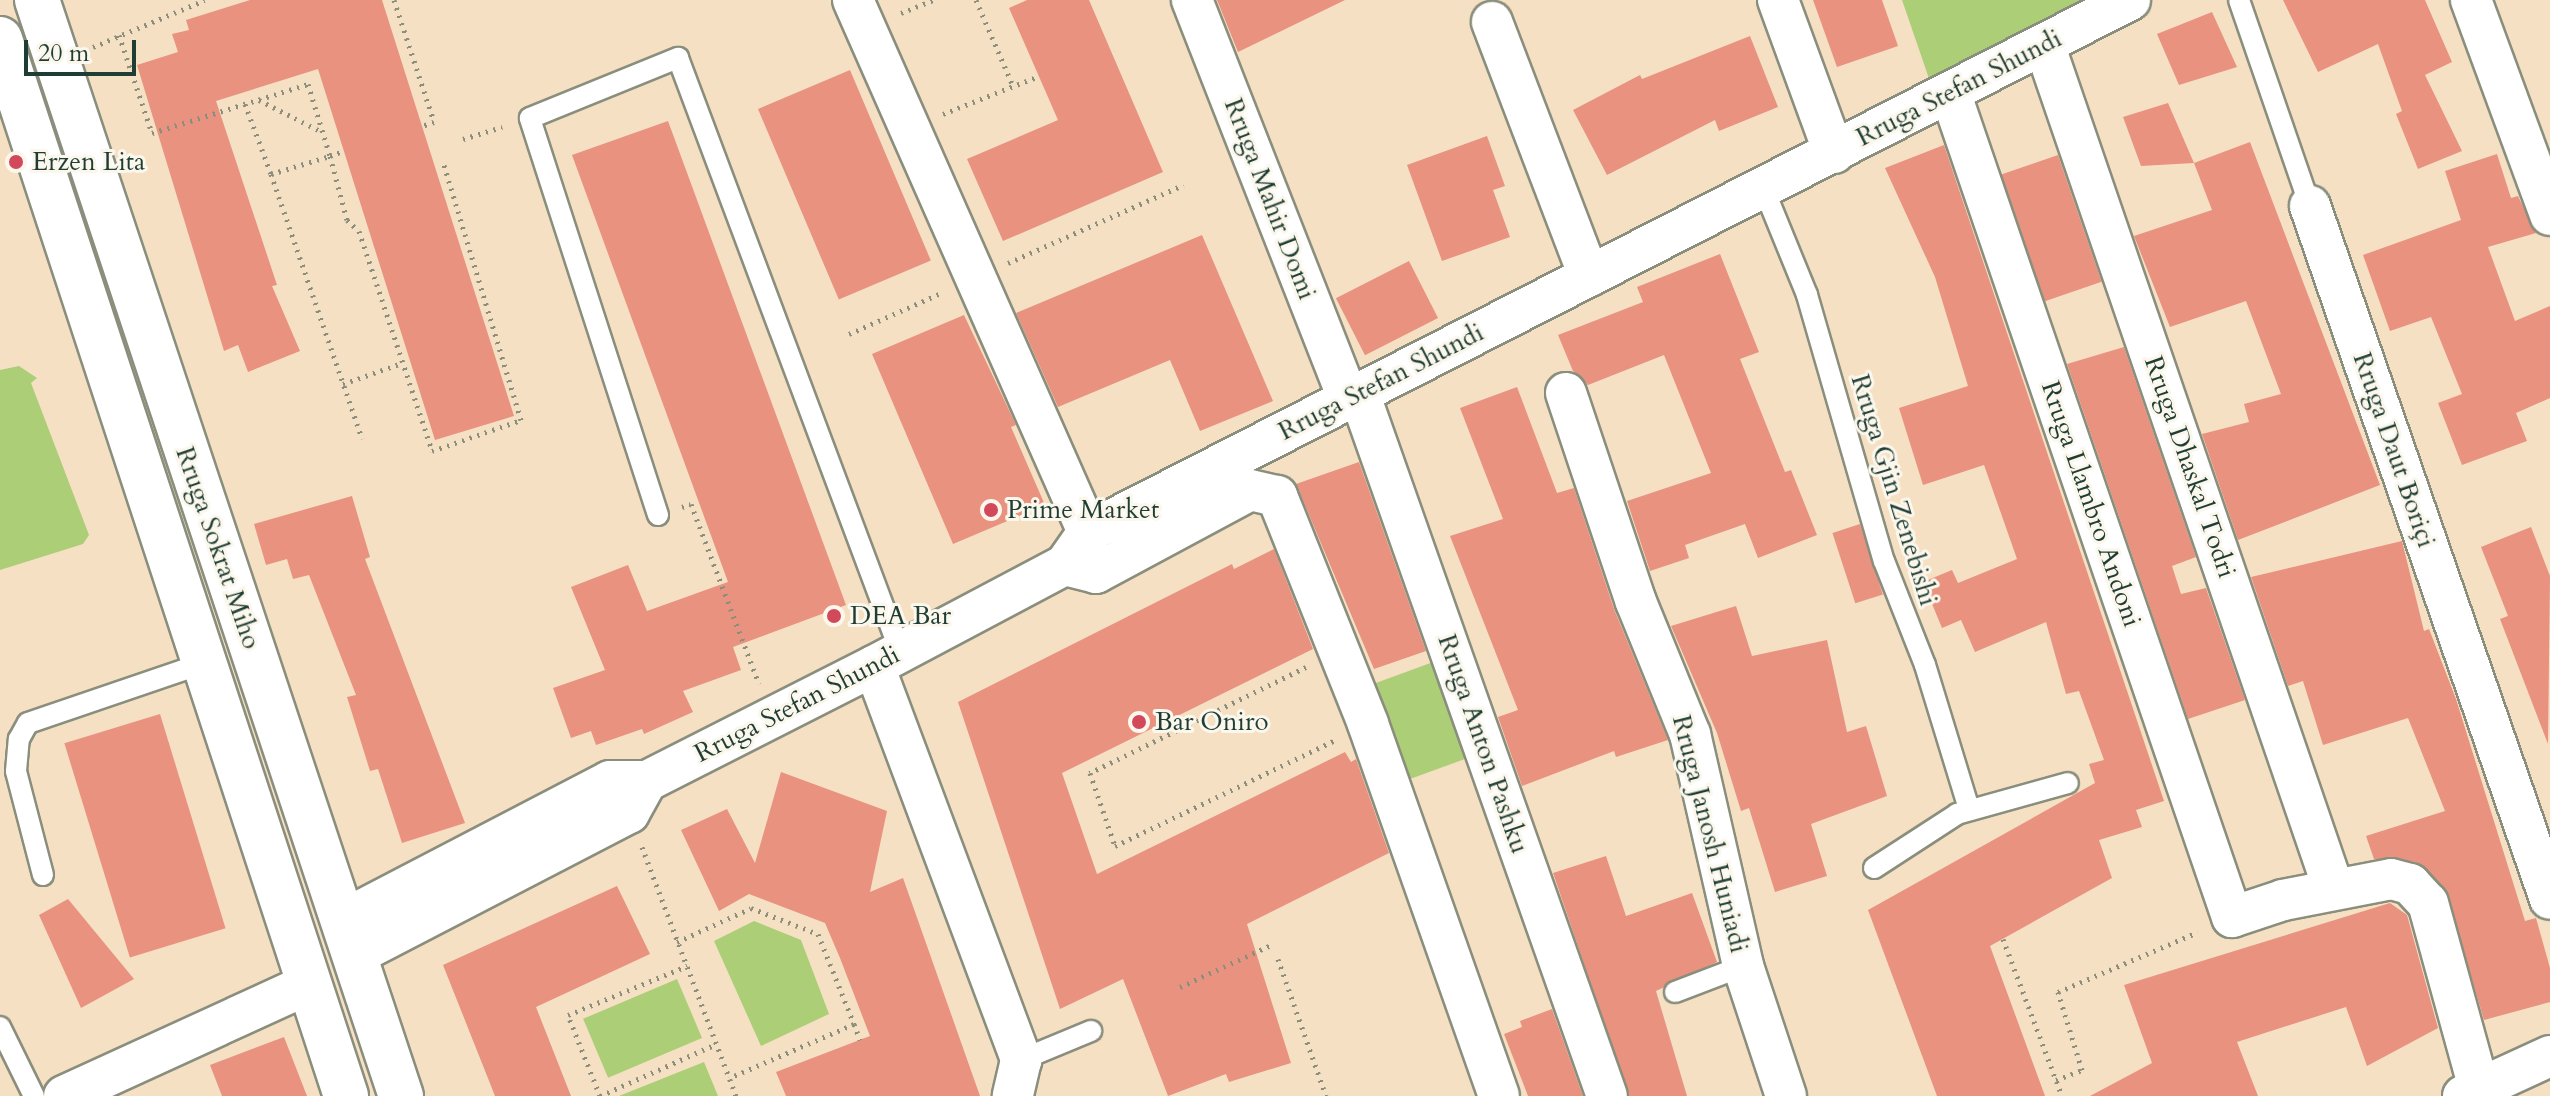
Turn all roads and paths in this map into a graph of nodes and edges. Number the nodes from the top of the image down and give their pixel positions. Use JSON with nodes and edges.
{"nodes":[{"id":1,"x":15,"y":0,"type":"edge"},
{"id":2,"x":37,"y":0,"type":"edge"},
{"id":3,"x":205,"y":0,"type":"edge"},
{"id":4,"x":394,"y":0,"type":"edge"},
{"id":5,"x":853,"y":0,"type":"edge"},
{"id":6,"x":976,"y":0,"type":"edge"},
{"id":7,"x":1192,"y":0,"type":"edge"},
{"id":8,"x":1778,"y":0,"type":"edge"},
{"id":9,"x":2239,"y":0,"type":"edge"},
{"id":10,"x":2471,"y":0,"type":"edge"},
{"id":11,"x":2118,"y":3,"type":"edge"},
{"id":12,"x":1488,"y":11,"type":"edge"},
{"id":13,"x":0,"y":13,"type":"edge"},
{"id":14,"x":119,"y":35,"type":"junction"},
{"id":15,"x":0,"y":39,"type":"edge"},
{"id":16,"x":2044,"y":44,"type":"junction"},
{"id":17,"x":81,"y":52,"type":"dead end"},
{"id":18,"x":1039,"y":76,"type":"dead end"},
{"id":19,"x":1013,"y":86,"type":"junction"},
{"id":20,"x":1950,"y":92,"type":"junction"},
{"id":21,"x":258,"y":99,"type":"junction"},
{"id":22,"x":245,"y":104,"type":"junction"},
{"id":23,"x":530,"y":118,"type":"junction"},
{"id":24,"x":422,"y":126,"type":"dead end"},
{"id":25,"x":910,"y":128,"type":"junction"},
{"id":26,"x":322,"y":132,"type":"junction"},
{"id":27,"x":463,"y":139,"type":"dead end"},
{"id":28,"x":343,"y":151,"type":"dead end"},
{"id":29,"x":2539,"y":151,"type":"edge"},
{"id":30,"x":1834,"y":153,"type":"junction"},
{"id":31,"x":330,"y":156,"type":"junction"},
{"id":32,"x":443,"y":162,"type":"dead end"},
{"id":33,"x":271,"y":174,"type":"junction"},
{"id":34,"x":1183,"y":185,"type":"dead end"},
{"id":35,"x":1763,"y":187,"type":"junction"},
{"id":36,"x":2310,"y":206,"type":"joint"},
{"id":37,"x":2550,"y":215,"type":"edge"},
{"id":38,"x":1589,"y":276,"type":"junction"},
{"id":39,"x":976,"y":277,"type":"junction"},
{"id":40,"x":849,"y":334,"type":"dead end"},
{"id":41,"x":402,"y":363,"type":"junction"},
{"id":42,"x":343,"y":384,"type":"junction"},
{"id":43,"x":1566,"y":393,"type":"dead end"},
{"id":44,"x":1354,"y":395,"type":"junction"},
{"id":45,"x":362,"y":439,"type":"dead end"},
{"id":46,"x":658,"y":515,"type":"joint"},
{"id":47,"x":1088,"y":532,"type":"junction"},
{"id":48,"x":1065,"y":565,"type":"junction"},
{"id":49,"x":1339,"y":651,"type":"junction"},
{"id":50,"x":887,"y":658,"type":"junction"},
{"id":51,"x":204,"y":663,"type":"junction"},
{"id":52,"x":751,"y":663,"type":"dead end"},
{"id":53,"x":1368,"y":724,"type":"junction"},
{"id":54,"x":2068,"y":783,"type":"dead end"},
{"id":55,"x":638,"y":797,"type":"junction"},
{"id":56,"x":1969,"y":809,"type":"junction"},
{"id":57,"x":1874,"y":868,"type":"dead end"},
{"id":58,"x":43,"y":875,"type":"dead end"},
{"id":59,"x":2334,"y":890,"type":"junction"},
{"id":60,"x":2550,"y":899,"type":"edge"},
{"id":61,"x":2232,"y":917,"type":"junction"},
{"id":62,"x":349,"y":938,"type":"junction"},
{"id":63,"x":2003,"y":939,"type":"dead end"},
{"id":64,"x":677,"y":942,"type":"junction"},
{"id":65,"x":1273,"y":944,"type":"dead end"},
{"id":66,"x":1278,"y":959,"type":"dead end"},
{"id":67,"x":687,"y":966,"type":"junction"},
{"id":68,"x":842,"y":966,"type":"dead end"},
{"id":69,"x":1743,"y":966,"type":"junction"},
{"id":70,"x":832,"y":969,"type":"junction"},
{"id":71,"x":309,"y":984,"type":"junction"},
{"id":72,"x":1180,"y":987,"type":"dead end"},
{"id":73,"x":1675,"y":992,"type":"dead end"},
{"id":74,"x":854,"y":1024,"type":"junction"},
{"id":75,"x":0,"y":1027,"type":"edge"},
{"id":76,"x":1091,"y":1031,"type":"dead end"},
{"id":77,"x":860,"y":1040,"type":"dead end"},
{"id":78,"x":716,"y":1044,"type":"junction"},
{"id":79,"x":2550,"y":1056,"type":"edge"},
{"id":80,"x":729,"y":1078,"type":"junction"},
{"id":81,"x":1017,"y":1078,"type":"edge"},
{"id":82,"x":2056,"y":1080,"type":"junction"},
{"id":83,"x":2473,"y":1094,"type":"edge"},
{"id":84,"x":34,"y":1096,"type":"edge"},
{"id":85,"x":64,"y":1096,"type":"edge"},
{"id":86,"x":346,"y":1096,"type":"edge"},
{"id":87,"x":401,"y":1096,"type":"edge"},
{"id":88,"x":600,"y":1096,"type":"edge"},
{"id":89,"x":736,"y":1096,"type":"edge"},
{"id":90,"x":1326,"y":1096,"type":"edge"},
{"id":91,"x":1499,"y":1096,"type":"edge"},
{"id":92,"x":1607,"y":1096,"type":"edge"},
{"id":93,"x":1786,"y":1096,"type":"edge"},
{"id":94,"x":2062,"y":1096,"type":"edge"}],
"edges":[{"from":1,"to":13,"type":"main road"},
{"from":2,"to":62,"type":"main road","name":"Rruga Sokrat Miho"},
{"from":3,"to":14,"type":"path"},
{"from":4,"to":24,"type":"path"},
{"from":5,"to":25,"type":"street"},
{"from":6,"to":19,"type":"path"},
{"from":7,"to":44,"type":"street","name":"Rruga Mahir Domi"},
{"from":8,"to":30,"type":"street"},
{"from":9,"to":36,"type":"lane","name":"Rruga Daut Boriçi"},
{"from":10,"to":29,"type":"street"},
{"from":11,"to":16,"type":"street","name":"Rruga Stefan Shundi"},
{"from":12,"to":38,"type":"street"},
{"from":14,"to":17,"type":"path"},
{"from":14,"to":22,"type":"path"},
{"from":15,"to":51,"type":"main road","name":"Rruga Sokrat Miho"},
{"from":16,"to":20,"type":"street","name":"Rruga Stefan Shundi"},
{"from":16,"to":59,"type":"street","name":"Rruga Dhaskal Todri"},
{"from":18,"to":19,"type":"path"},
{"from":19,"to":25,"type":"path"},
{"from":20,"to":30,"type":"street","name":"Rruga Stefan Shundi"},
{"from":20,"to":61,"type":"street","name":"Rruga Llambro Andoni"},
{"from":21,"to":22,"type":"path"},
{"from":21,"to":26,"type":"path"},
{"from":21,"to":26,"type":"path"},
{"from":22,"to":33,"type":"path"},
{"from":23,"to":27,"type":"path"},
{"from":23,"to":46,"type":"lane"},
{"from":23,"to":50,"type":"lane"},
{"from":25,"to":39,"type":"street"},
{"from":26,"to":31,"type":"path"},
{"from":28,"to":31,"type":"path"},
{"from":29,"to":37,"type":"street"},
{"from":30,"to":35,"type":"street","name":"Rruga Stefan Shundi"},
{"from":31,"to":33,"type":"path"},
{"from":31,"to":41,"type":"path"},
{"from":32,"to":41,"type":"path"},
{"from":33,"to":42,"type":"path"},
{"from":34,"to":39,"type":"path"},
{"from":35,"to":38,"type":"street","name":"Rruga Stefan Shundi"},
{"from":35,"to":56,"type":"lane","name":"Rruga Gjin Zenebishi"},
{"from":36,"to":60,"type":"street","name":"Rruga Daut Boriçi"},
{"from":38,"to":44,"type":"street","name":"Rruga Stefan Shundi"},
{"from":39,"to":40,"type":"path"},
{"from":39,"to":47,"type":"street"},
{"from":41,"to":42,"type":"path"},
{"from":42,"to":45,"type":"path"},
{"from":43,"to":69,"type":"street","name":"Rruga Janosh Huniadi"},
{"from":44,"to":47,"type":"street","name":"Rruga Stefan Shundi"},
{"from":44,"to":92,"type":"street","name":"Rruga Anton Pashku"},
{"from":46,"to":52,"type":"path"},
{"from":47,"to":48,"type":"street","name":"Rruga Stefan Shundi"},
{"from":48,"to":49,"type":"street"},
{"from":48,"to":50,"type":"street","name":"Rruga Stefan Shundi"},
{"from":49,"to":53,"type":"street"},
{"from":49,"to":53,"type":"path"},
{"from":50,"to":55,"type":"street","name":"Rruga Stefan Shundi"},
{"from":50,"to":81,"type":"street"},
{"from":51,"to":58,"type":"lane"},
{"from":51,"to":71,"type":"main road","name":"Rruga Sokrat Miho"},
{"from":53,"to":91,"type":"street"},
{"from":54,"to":56,"type":"lane"},
{"from":55,"to":62,"type":"street","name":"Rruga Stefan Shundi"},
{"from":55,"to":64,"type":"path"},
{"from":56,"to":57,"type":"lane"},
{"from":59,"to":61,"type":"street"},
{"from":59,"to":83,"type":"street"},
{"from":61,"to":82,"type":"path"},
{"from":62,"to":71,"type":"main road"},
{"from":62,"to":87,"type":"main road","name":"Rruga Sokrat Miho"},
{"from":63,"to":82,"type":"path"},
{"from":64,"to":67,"type":"path"},
{"from":64,"to":70,"type":"path"},
{"from":65,"to":72,"type":"path"},
{"from":66,"to":90,"type":"path"},
{"from":67,"to":78,"type":"path"},
{"from":67,"to":88,"type":"path"},
{"from":68,"to":70,"type":"path"},
{"from":69,"to":73,"type":"lane"},
{"from":69,"to":93,"type":"street","name":"Rruga Janosh Huniadi"},
{"from":70,"to":74,"type":"path"},
{"from":71,"to":85,"type":"street"},
{"from":71,"to":86,"type":"main road","name":"Rruga Sokrat Miho"},
{"from":74,"to":77,"type":"path"},
{"from":74,"to":80,"type":"path"},
{"from":75,"to":84,"type":"lane"},
{"from":76,"to":81,"type":"lane"},
{"from":78,"to":80,"type":"path"},
{"from":78,"to":88,"type":"path"},
{"from":79,"to":83,"type":"street"},
{"from":80,"to":89,"type":"path"},
{"from":82,"to":94,"type":"path"}]}
